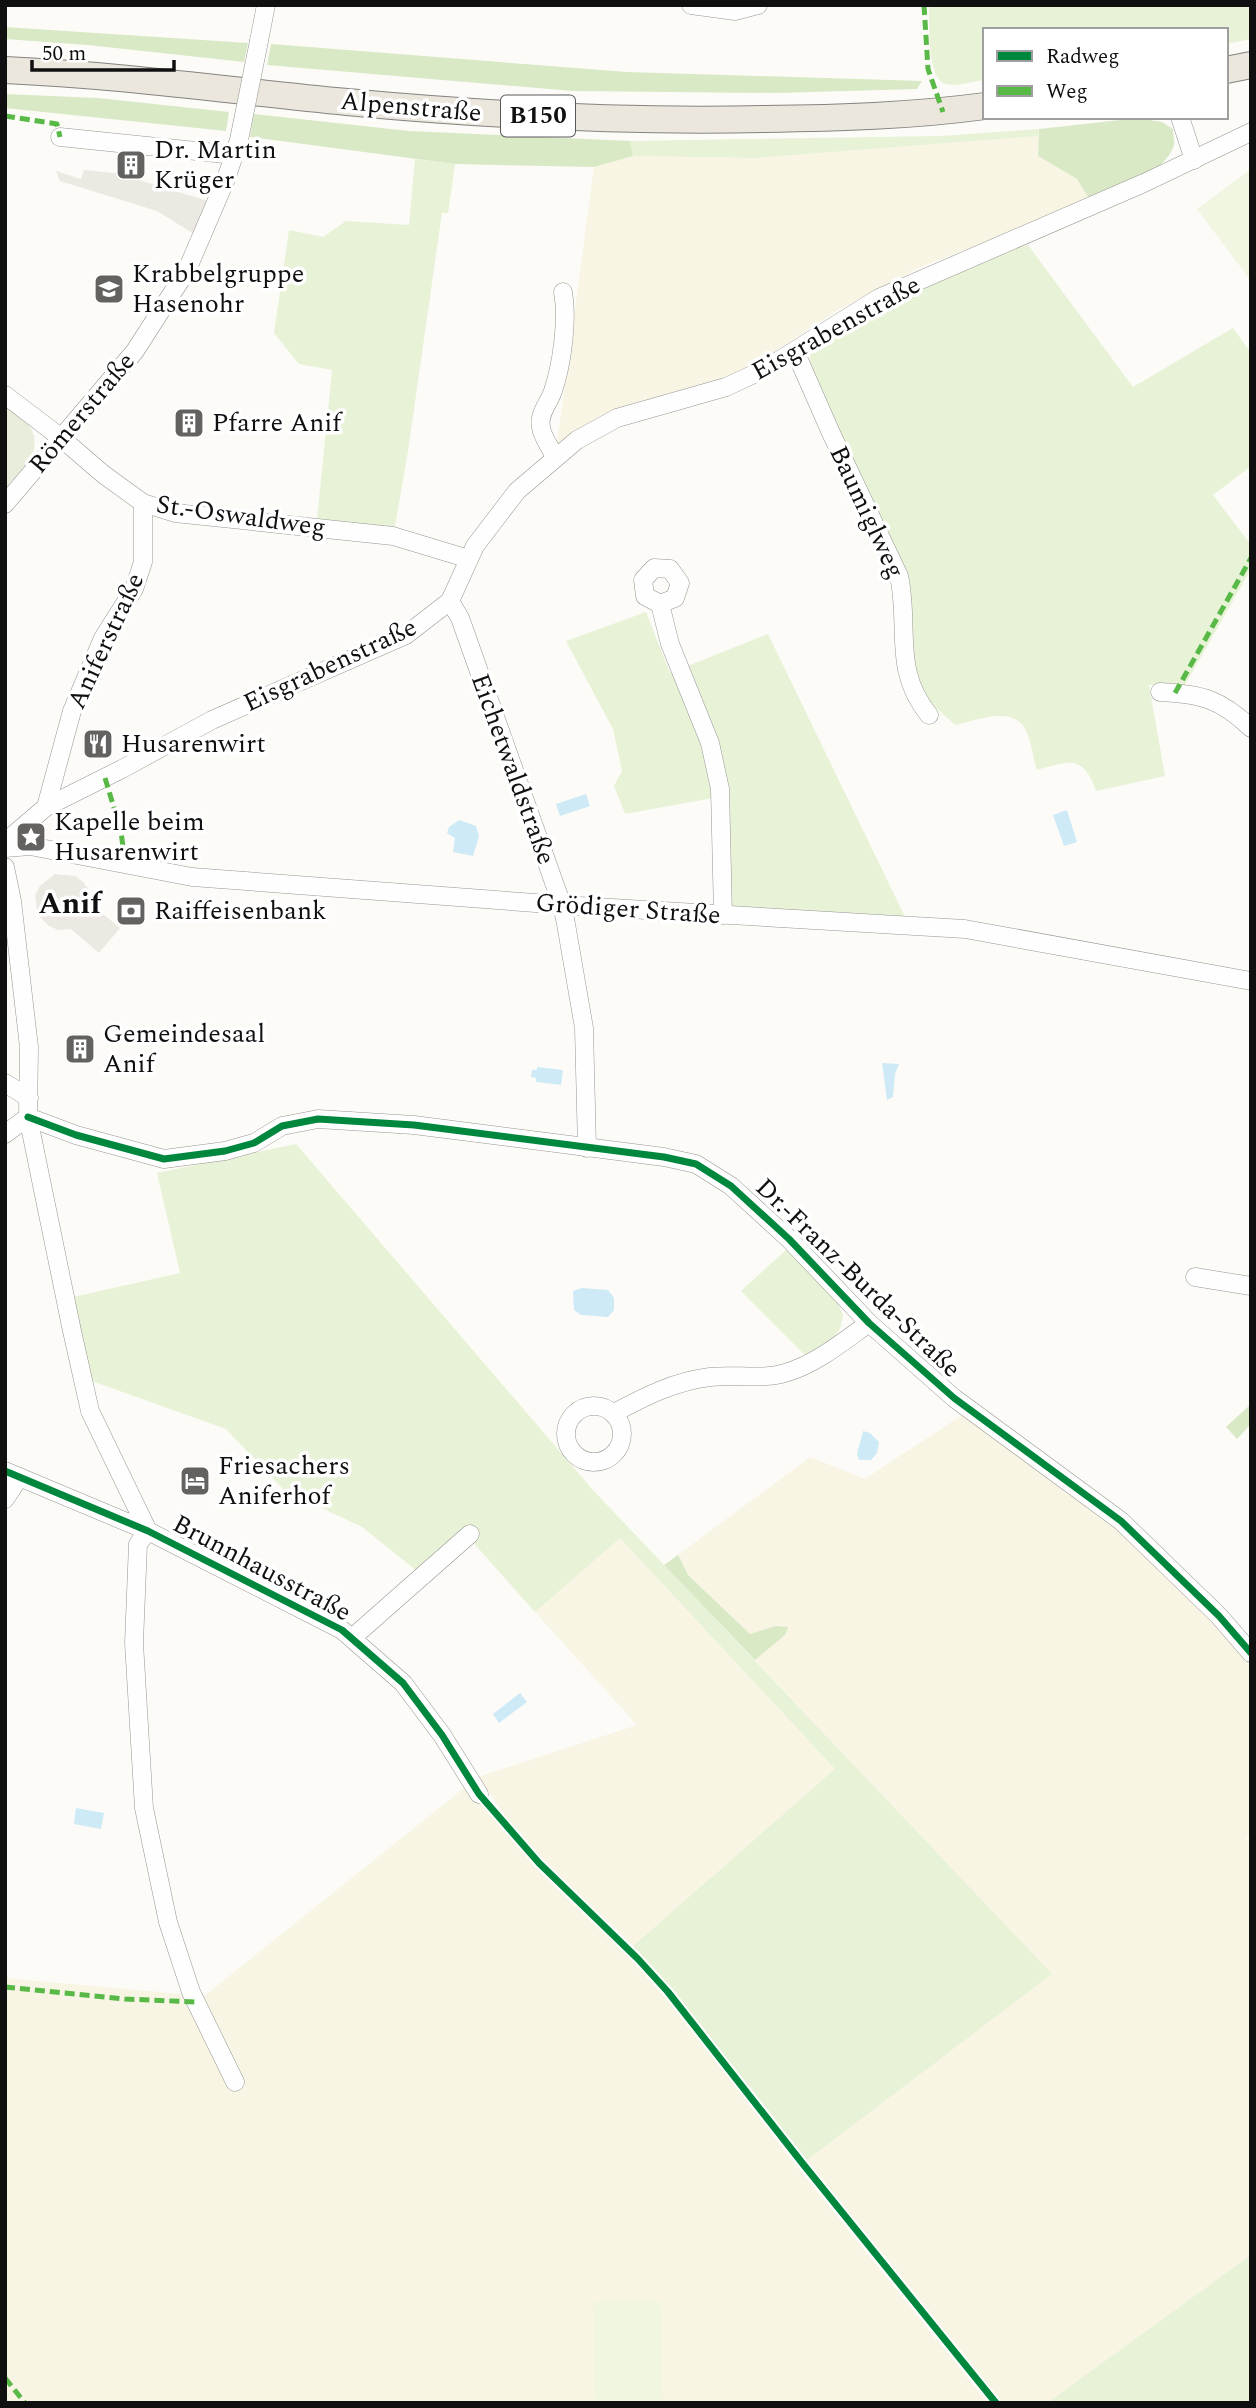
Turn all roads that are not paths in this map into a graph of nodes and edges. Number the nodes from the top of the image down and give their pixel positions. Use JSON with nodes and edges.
{"nodes":[{"id":1,"x":266,"y":5,"type":"edge"},
{"id":2,"x":691,"y":5,"type":"edge"},
{"id":3,"x":758,"y":5,"type":"edge"},
{"id":4,"x":1251,"y":65,"type":"edge"},
{"id":5,"x":5,"y":70,"type":"edge"},
{"id":6,"x":1228,"y":70,"type":"edge"},
{"id":7,"x":983,"y":106,"type":"edge"},
{"id":8,"x":1181,"y":119,"type":"edge"},
{"id":9,"x":1251,"y":132,"type":"edge"},
{"id":10,"x":60,"y":137,"type":"dead end"},
{"id":11,"x":237,"y":147,"type":"junction"},
{"id":12,"x":1194,"y":160,"type":"junction"},
{"id":13,"x":563,"y":292,"type":"dead end"},
{"id":14,"x":795,"y":351,"type":"junction"},
{"id":15,"x":5,"y":395,"type":"edge"},
{"id":16,"x":60,"y":437,"type":"junction"},
{"id":17,"x":555,"y":457,"type":"junction"},
{"id":18,"x":143,"y":503,"type":"junction"},
{"id":19,"x":5,"y":504,"type":"edge"},
{"id":20,"x":469,"y":559,"type":"junction"},
{"id":21,"x":450,"y":601,"type":"junction"},
{"id":22,"x":660,"y":604,"type":"dead end"},
{"id":23,"x":1160,"y":692,"type":"dead end"},
{"id":24,"x":929,"y":715,"type":"dead end"},
{"id":25,"x":1251,"y":728,"type":"edge"},
{"id":26,"x":46,"y":807,"type":"junction"},
{"id":27,"x":5,"y":842,"type":"edge"},
{"id":28,"x":5,"y":848,"type":"edge"},
{"id":29,"x":5,"y":867,"type":"edge"},
{"id":30,"x":562,"y":905,"type":"junction"},
{"id":31,"x":723,"y":915,"type":"junction"},
{"id":32,"x":1251,"y":981,"type":"edge"},
{"id":33,"x":5,"y":1083,"type":"edge"},
{"id":34,"x":29,"y":1107,"type":"junction"},
{"id":35,"x":5,"y":1134,"type":"edge"},
{"id":36,"x":587,"y":1148,"type":"junction"},
{"id":37,"x":1195,"y":1277,"type":"dead end"},
{"id":38,"x":1251,"y":1286,"type":"edge"},
{"id":39,"x":869,"y":1323,"type":"junction"},
{"id":40,"x":614,"y":1413,"type":"dead end"},
{"id":41,"x":12,"y":1475,"type":"edge"},
{"id":42,"x":5,"y":1499,"type":"edge"},
{"id":43,"x":148,"y":1531,"type":"junction"},
{"id":44,"x":470,"y":1534,"type":"dead end"},
{"id":45,"x":352,"y":1638,"type":"junction"},
{"id":46,"x":1251,"y":1653,"type":"edge"},
{"id":47,"x":480,"y":1794,"type":"dead end"},
{"id":48,"x":235,"y":2082,"type":"dead end"}],
"edges":[{"from":1,"to":11,"type":"street","name":"Römerstraße","bridge":true},
{"from":2,"to":3,"type":"street"},
{"from":4,"to":6,"type":"main road"},
{"from":5,"to":7,"type":"main road","name":"Alpenstraße","number":"B150"},
{"from":8,"to":12,"type":"street"},
{"from":9,"to":12,"type":"street","name":"Eisgrabenstraße"},
{"from":10,"to":11,"type":"street"},
{"from":11,"to":16,"type":"street","name":"Römerstraße"},
{"from":12,"to":14,"type":"street","name":"Eisgrabenstraße"},
{"from":13,"to":17,"type":"street"},
{"from":14,"to":17,"type":"street","name":"Eisgrabenstraße"},
{"from":14,"to":24,"type":"street","name":"Baumiglweg"},
{"from":15,"to":16,"type":"street","name":"St.-Oswaldweg"},
{"from":16,"to":18,"type":"street","name":"St.-Oswaldweg"},
{"from":16,"to":19,"type":"street","name":"Römerstraße"},
{"from":17,"to":20,"type":"street","name":"Eisgrabenstraße"},
{"from":18,"to":20,"type":"street","name":"St.-Oswaldweg"},
{"from":18,"to":26,"type":"street","name":"Aniferstraße"},
{"from":20,"to":21,"type":"street","name":"Eisgrabenstraße"},
{"from":21,"to":26,"type":"street","name":"Eisgrabenstraße"},
{"from":21,"to":30,"type":"street","name":"Eichetwaldstraße"},
{"from":22,"to":31,"type":"street"},
{"from":23,"to":25,"type":"street"},
{"from":26,"to":27,"type":"street"},
{"from":28,"to":30,"type":"street","name":"Grödiger Straße"},
{"from":29,"to":34,"type":"street"},
{"from":30,"to":31,"type":"street","name":"Grödiger Straße"},
{"from":30,"to":36,"type":"street","name":"Eichetwaldstraße"},
{"from":31,"to":32,"type":"street","name":"Grödiger Straße"},
{"from":33,"to":34,"type":"street"},
{"from":34,"to":35,"type":"street"},
{"from":34,"to":36,"type":"street","name":"Dr.-Franz-Burda-Straße"},
{"from":34,"to":43,"type":"street"},
{"from":36,"to":39,"type":"street","name":"Dr.-Franz-Burda-Straße"},
{"from":37,"to":38,"type":"street"},
{"from":39,"to":40,"type":"street"},
{"from":39,"to":46,"type":"street","name":"Dr.-Franz-Burda-Straße"},
{"from":41,"to":42,"type":"street"},
{"from":41,"to":43,"type":"street","name":"Brunnhausstraße"},
{"from":43,"to":45,"type":"street","name":"Brunnhausstraße"},
{"from":43,"to":48,"type":"street"},
{"from":44,"to":45,"type":"street","name":"Brunnhausstraße"},
{"from":45,"to":47,"type":"street","name":"Brunnhausstraße"}]}
